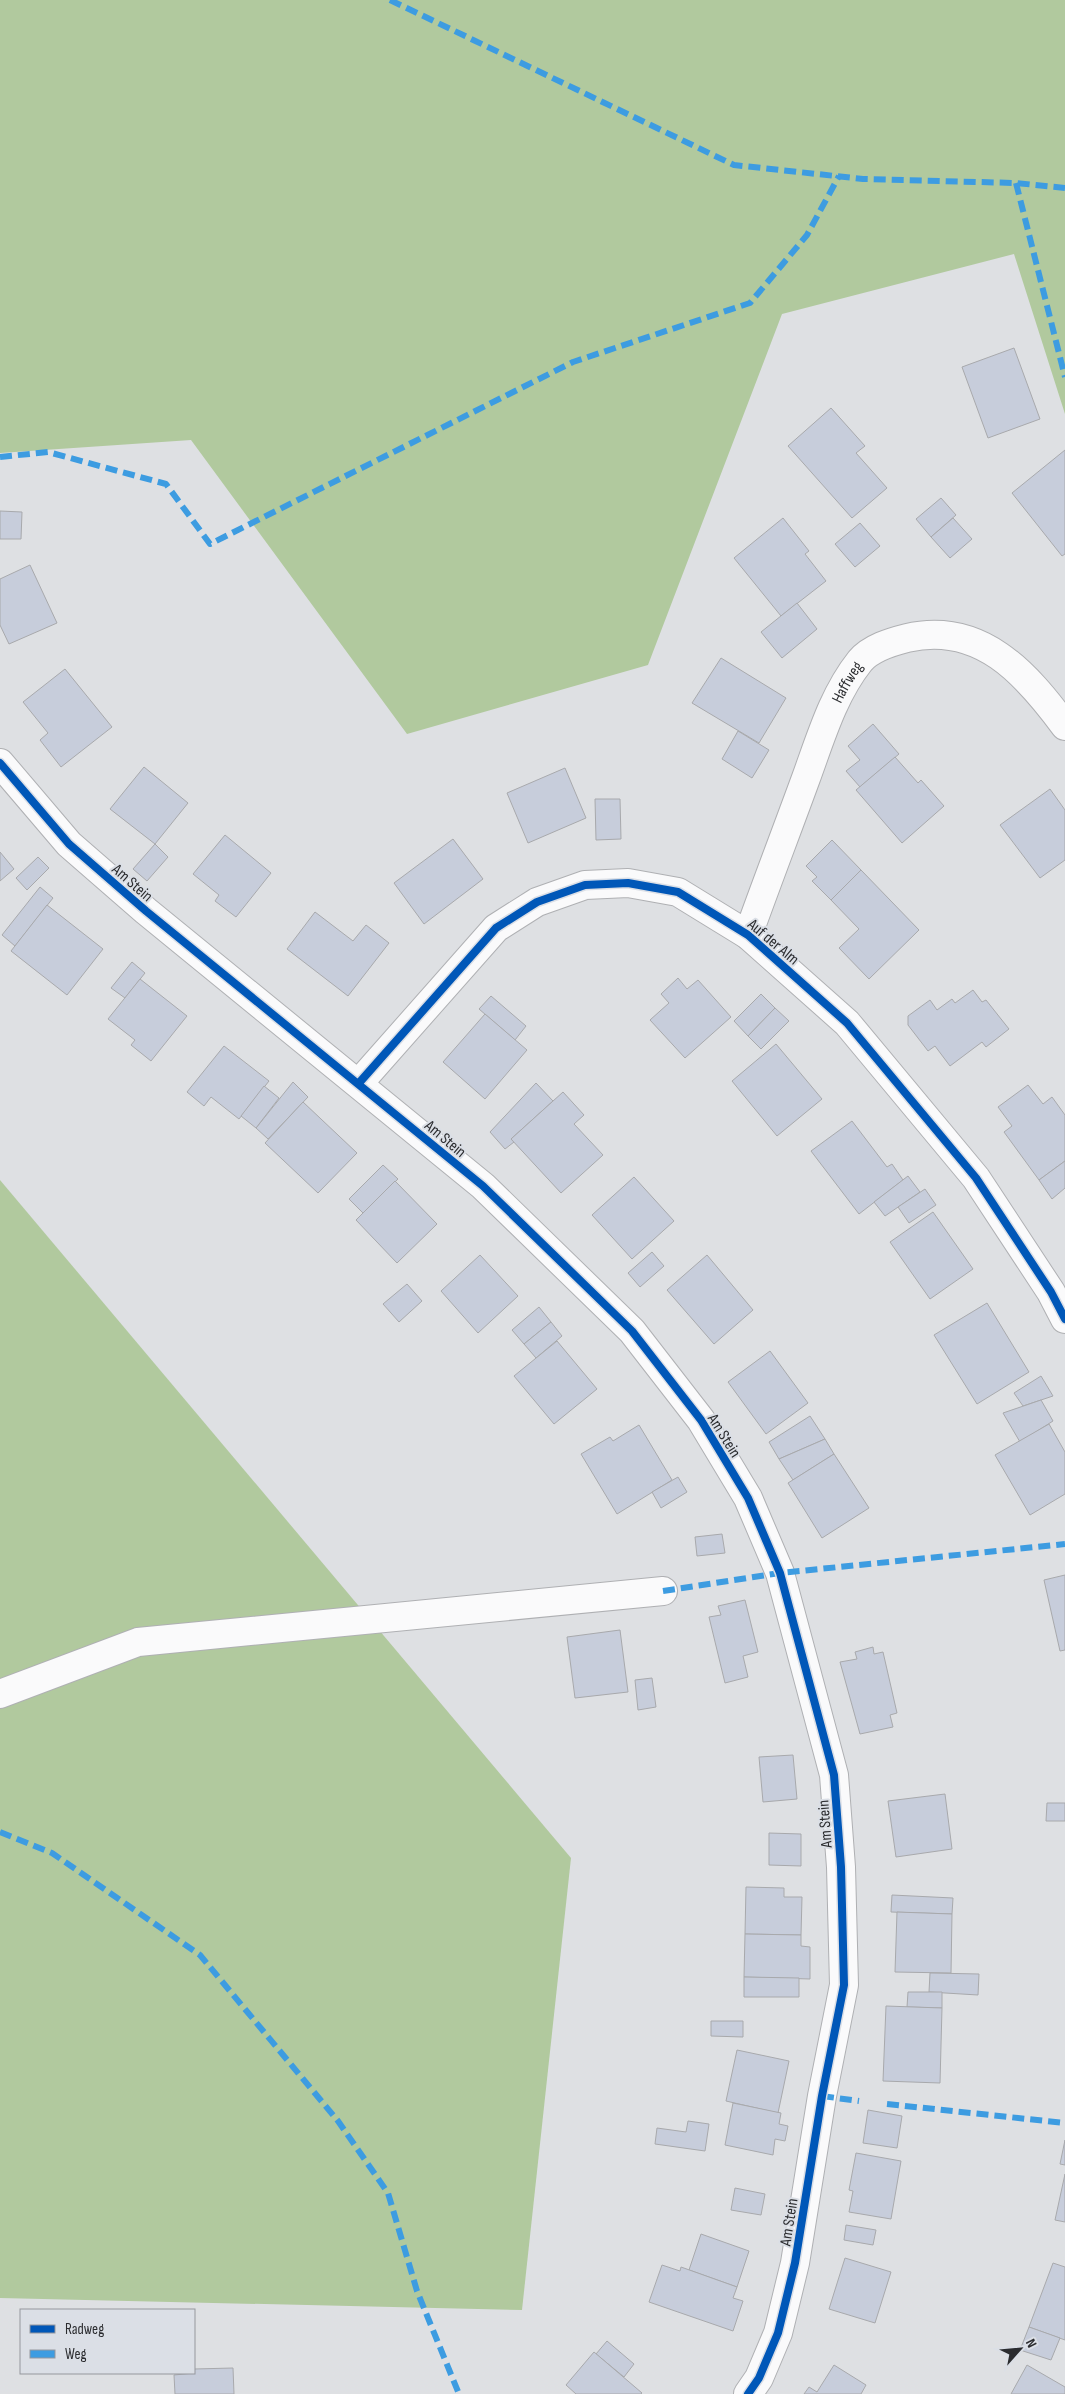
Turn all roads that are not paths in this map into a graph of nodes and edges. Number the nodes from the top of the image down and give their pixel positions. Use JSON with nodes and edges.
{"nodes":[{"id":1,"x":1065,"y":726,"type":"edge"},
{"id":2,"x":0,"y":763,"type":"edge"},
{"id":3,"x":748,"y":934,"type":"junction"},
{"id":4,"x":359,"y":1083,"type":"junction"},
{"id":5,"x":1065,"y":1319,"type":"edge"},
{"id":6,"x":662,"y":1590,"type":"dead end"},
{"id":7,"x":0,"y":1694,"type":"edge"},
{"id":8,"x":748,"y":2394,"type":"edge"}],
"edges":[{"from":1,"to":3,"type":"street","name":"Haffweg"},
{"from":2,"to":4,"type":"street","name":"Am Stein"},
{"from":3,"to":4,"type":"street","name":"Auf der Alm"},
{"from":3,"to":5,"type":"street","name":"Auf der Alm"},
{"from":4,"to":8,"type":"street","name":"Am Stein"},
{"from":6,"to":7,"type":"street"}]}
